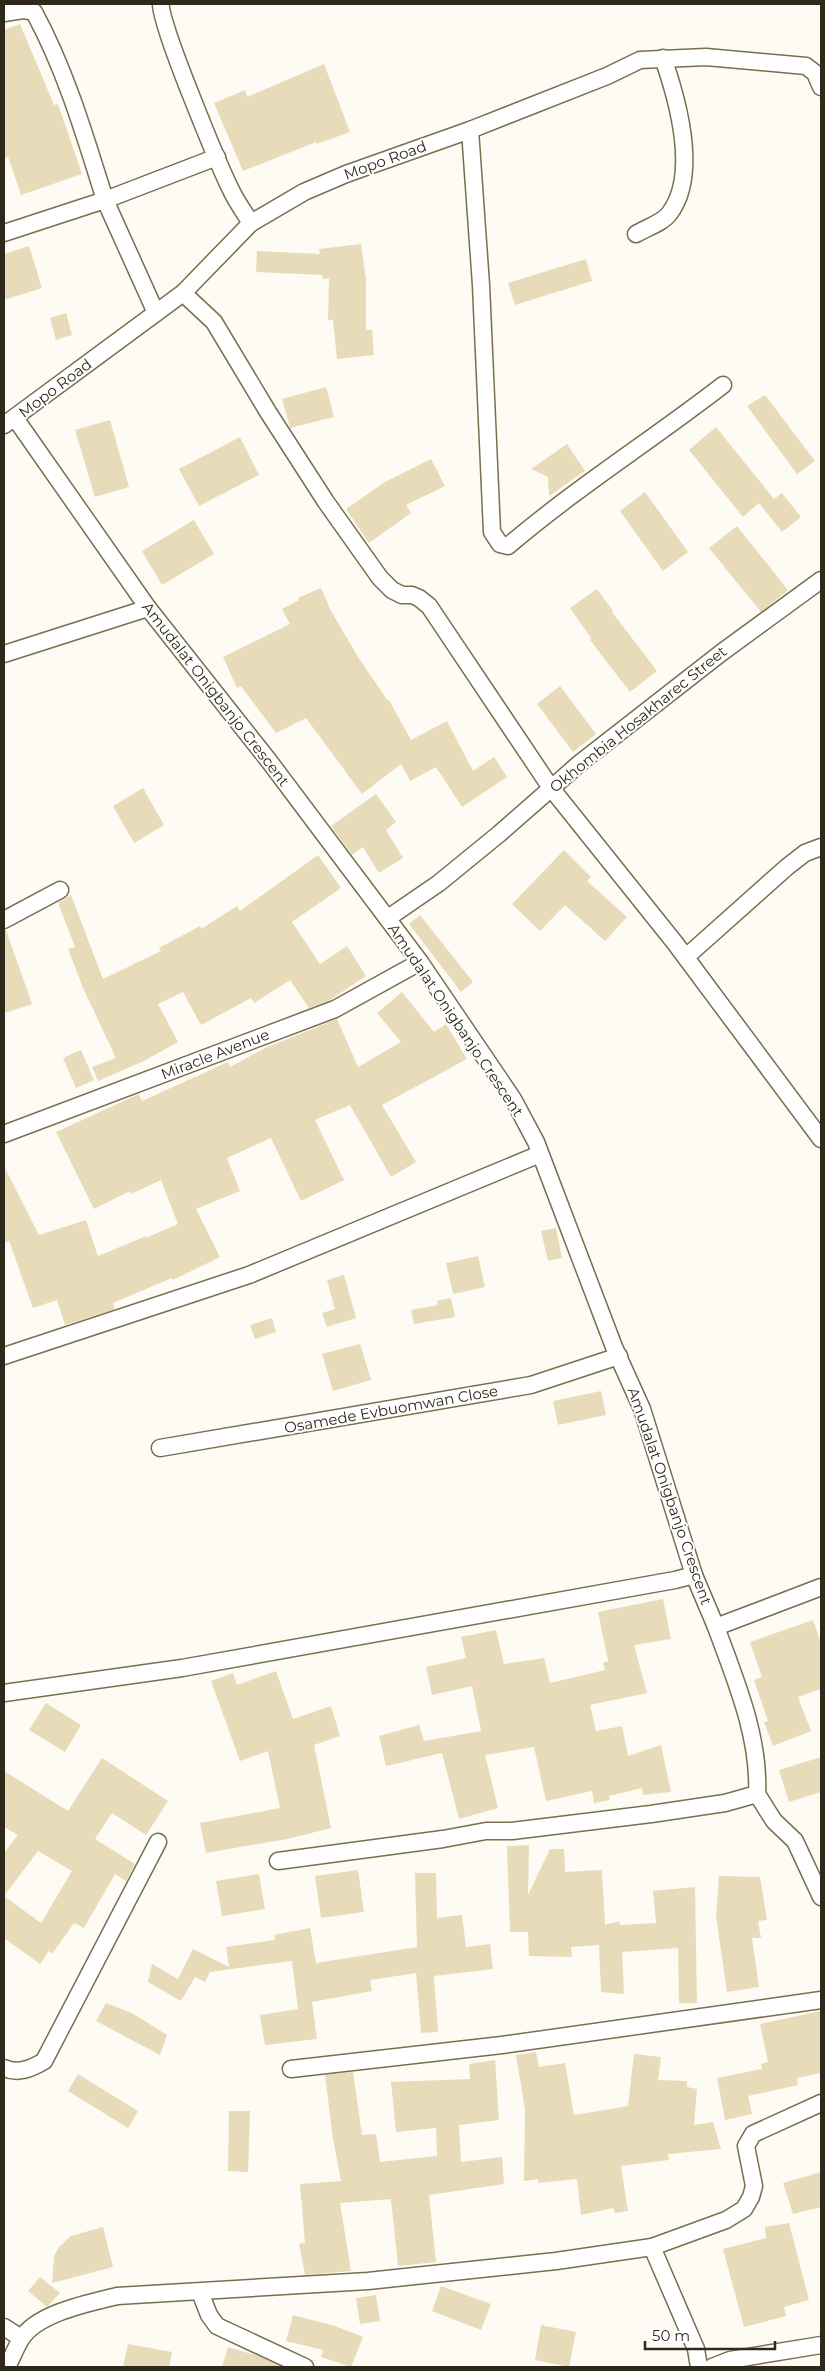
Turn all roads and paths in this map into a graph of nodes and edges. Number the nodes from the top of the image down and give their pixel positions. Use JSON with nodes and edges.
{"nodes":[{"id":1,"x":161,"y":4,"type":"edge"},
{"id":2,"x":4,"y":13,"type":"edge"},
{"id":3,"x":663,"y":58,"type":"junction"},
{"id":4,"x":821,"y":87,"type":"edge"},
{"id":5,"x":470,"y":130,"type":"junction"},
{"id":6,"x":217,"y":157,"type":"junction"},
{"id":7,"x":105,"y":200,"type":"junction"},
{"id":8,"x":251,"y":223,"type":"junction"},
{"id":9,"x":4,"y":233,"type":"edge"},
{"id":10,"x":636,"y":234,"type":"dead end"},
{"id":11,"x":183,"y":293,"type":"junction"},
{"id":12,"x":156,"y":313,"type":"junction"},
{"id":13,"x":723,"y":385,"type":"dead end"},
{"id":14,"x":10,"y":422,"type":"edge"},
{"id":15,"x":821,"y":580,"type":"edge"},
{"id":16,"x":148,"y":608,"type":"junction"},
{"id":17,"x":4,"y":654,"type":"edge"},
{"id":18,"x":551,"y":788,"type":"junction"},
{"id":19,"x":821,"y":847,"type":"edge"},
{"id":20,"x":60,"y":890,"type":"dead end"},
{"id":21,"x":388,"y":918,"type":"junction"},
{"id":22,"x":4,"y":920,"type":"edge"},
{"id":23,"x":686,"y":957,"type":"junction"},
{"id":24,"x":420,"y":962,"type":"junction"},
{"id":25,"x":819,"y":1130,"type":"edge"},
{"id":26,"x":4,"y":1134,"type":"edge"},
{"id":27,"x":540,"y":1154,"type":"junction"},
{"id":28,"x":4,"y":1356,"type":"edge"},
{"id":29,"x":619,"y":1356,"type":"junction"},
{"id":30,"x":160,"y":1448,"type":"dead end"},
{"id":31,"x":694,"y":1575,"type":"junction"},
{"id":32,"x":821,"y":1587,"type":"edge"},
{"id":33,"x":716,"y":1627,"type":"junction"},
{"id":34,"x":4,"y":1693,"type":"edge"},
{"id":35,"x":756,"y":1794,"type":"junction"},
{"id":36,"x":158,"y":1842,"type":"dead end"},
{"id":37,"x":278,"y":1861,"type":"dead end"},
{"id":38,"x":821,"y":1897,"type":"edge"},
{"id":39,"x":821,"y":2000,"type":"edge"},
{"id":40,"x":4,"y":2068,"type":"edge"},
{"id":41,"x":291,"y":2068,"type":"dead end"},
{"id":42,"x":821,"y":2103,"type":"edge"},
{"id":43,"x":652,"y":2247,"type":"junction"},
{"id":44,"x":200,"y":2292,"type":"junction"},
{"id":45,"x":4,"y":2327,"type":"edge"},
{"id":46,"x":21,"y":2338,"type":"junction"},
{"id":47,"x":821,"y":2345,"type":"edge"},
{"id":48,"x":8,"y":2367,"type":"edge"},
{"id":49,"x":306,"y":2367,"type":"edge"},
{"id":50,"x":700,"y":2367,"type":"edge"},
{"id":51,"x":712,"y":2367,"type":"edge"}],
"edges":[{"from":1,"to":6,"type":"street"},
{"from":2,"to":7,"type":"street"},
{"from":3,"to":4,"type":"street","name":"Mopo Road"},
{"from":3,"to":5,"type":"street","name":"Mopo Road"},
{"from":3,"to":10,"type":"street"},
{"from":5,"to":8,"type":"street","name":"Mopo Road"},
{"from":5,"to":13,"type":"street"},
{"from":6,"to":7,"type":"street"},
{"from":6,"to":8,"type":"street"},
{"from":7,"to":9,"type":"street"},
{"from":7,"to":12,"type":"street"},
{"from":8,"to":11,"type":"street","name":"Mopo Road"},
{"from":11,"to":12,"type":"street","name":"Mopo Road"},
{"from":11,"to":18,"type":"street"},
{"from":12,"to":14,"type":"street","name":"Mopo Road"},
{"from":14,"to":16,"type":"street","name":"Amudalat Onigbanjo Crescent"},
{"from":15,"to":18,"type":"street","name":"Okhombia Hosakharec Street"},
{"from":16,"to":17,"type":"street"},
{"from":16,"to":21,"type":"street","name":"Amudalat Onigbanjo Crescent"},
{"from":18,"to":21,"type":"street","name":"Okhombia Hosakharec Street"},
{"from":18,"to":23,"type":"street"},
{"from":19,"to":23,"type":"street"},
{"from":20,"to":22,"type":"street"},
{"from":21,"to":24,"type":"street","name":"Amudalat Onigbanjo Crescent"},
{"from":23,"to":25,"type":"street"},
{"from":24,"to":26,"type":"street","name":"Miracle Avenue"},
{"from":24,"to":27,"type":"street","name":"Amudalat Onigbanjo Crescent"},
{"from":27,"to":28,"type":"street"},
{"from":27,"to":29,"type":"street","name":"Amudalat Onigbanjo Crescent"},
{"from":29,"to":30,"type":"street","name":"Osamede Evbuomwan Close"},
{"from":29,"to":31,"type":"street","name":"Amudalat Onigbanjo Crescent"},
{"from":31,"to":33,"type":"street","name":"Amudalat Onigbanjo Crescent"},
{"from":31,"to":34,"type":"street"},
{"from":32,"to":33,"type":"street"},
{"from":33,"to":35,"type":"street","name":"Amudalat Onigbanjo Crescent"},
{"from":35,"to":37,"type":"street"},
{"from":35,"to":38,"type":"street"},
{"from":36,"to":40,"type":"street"},
{"from":39,"to":41,"type":"street"},
{"from":42,"to":43,"type":"street"},
{"from":43,"to":44,"type":"street"},
{"from":43,"to":50,"type":"street"},
{"from":44,"to":46,"type":"street"},
{"from":44,"to":49,"type":"street"},
{"from":45,"to":46,"type":"street"},
{"from":46,"to":48,"type":"street"},
{"from":47,"to":51,"type":"street"}]}
